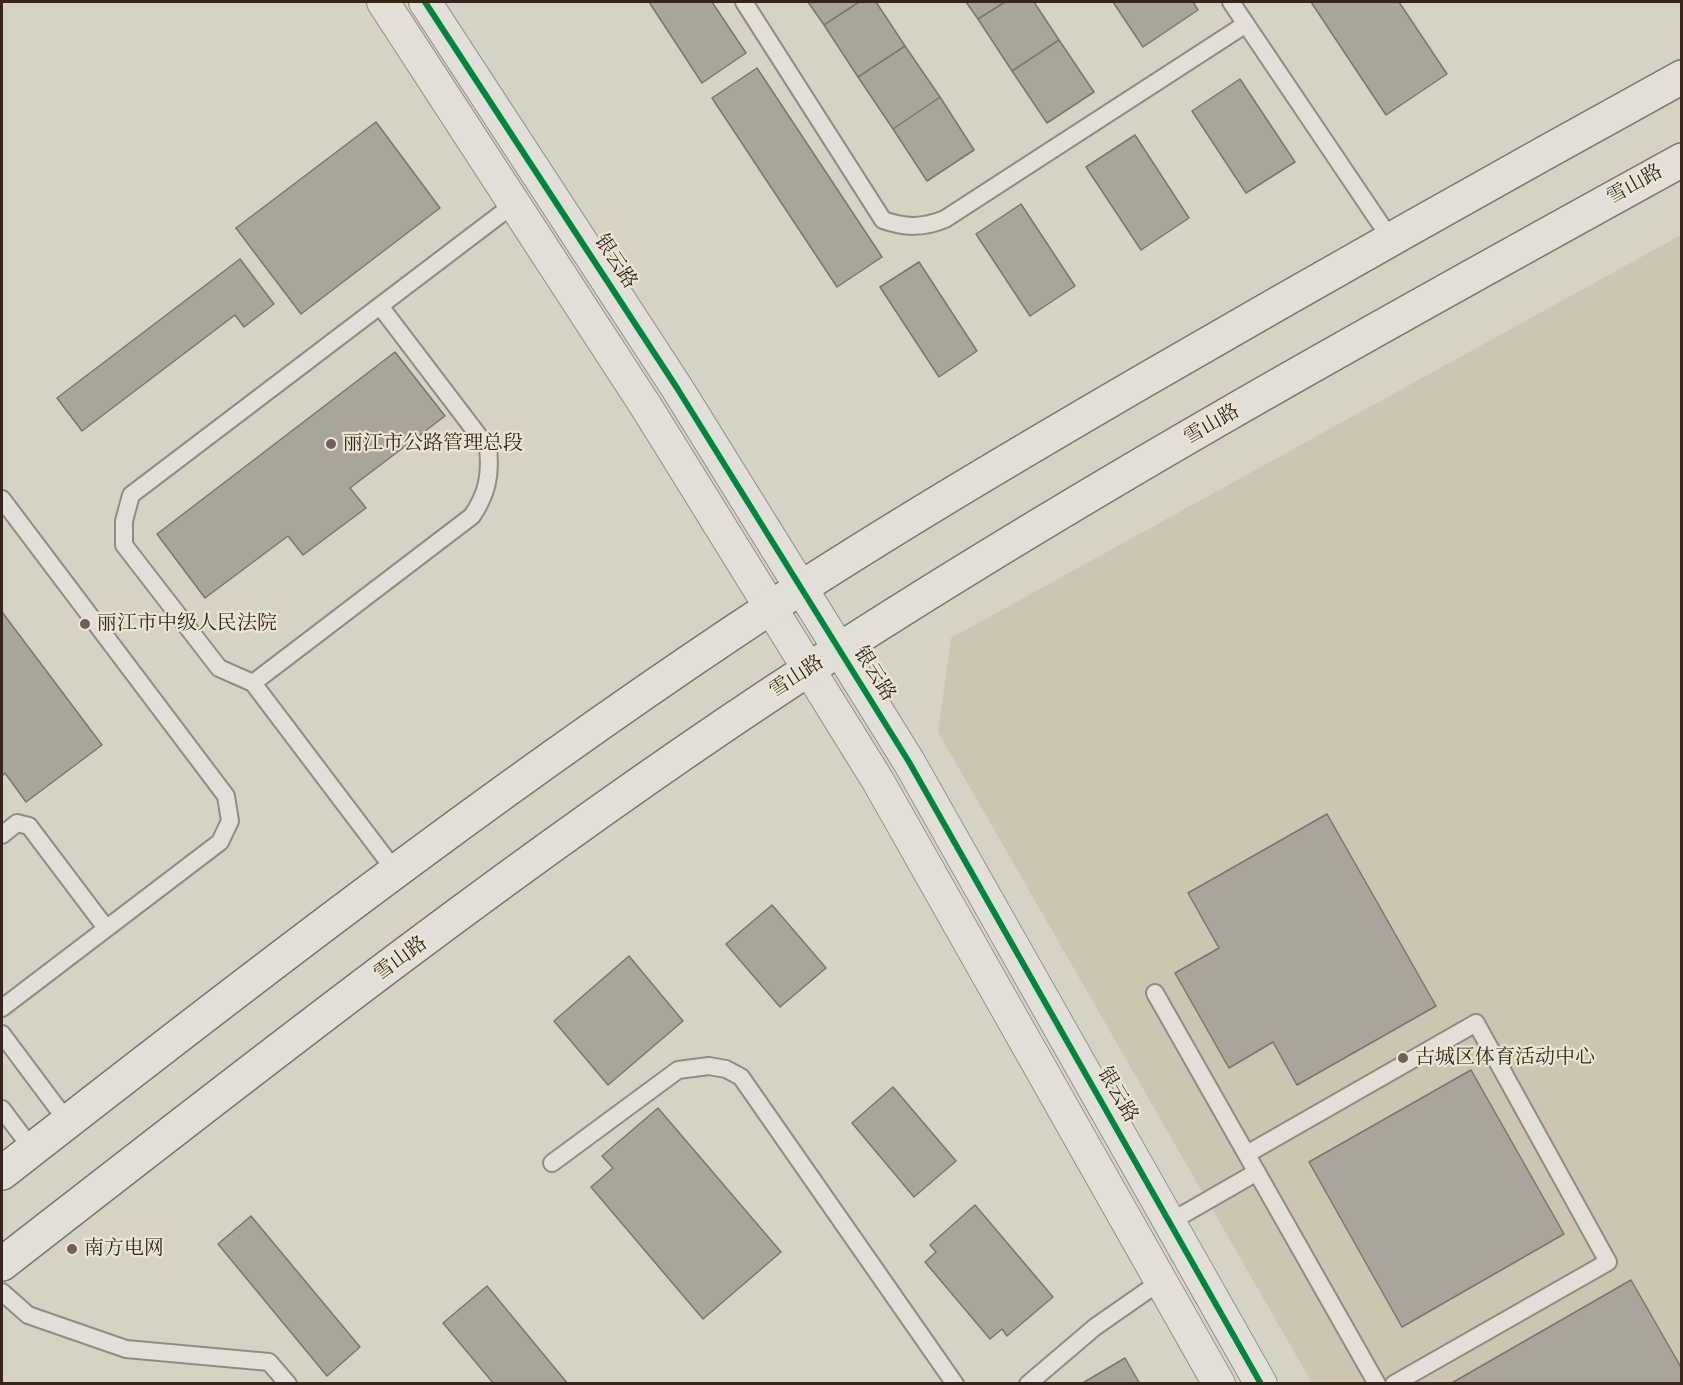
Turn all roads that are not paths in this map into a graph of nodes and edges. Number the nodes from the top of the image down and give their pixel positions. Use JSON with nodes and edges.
{"nodes":[{"id":1,"x":383,"y":2,"type":"edge"},
{"id":2,"x":426,"y":2,"type":"edge"},
{"id":3,"x":744,"y":2,"type":"edge"},
{"id":4,"x":1231,"y":2,"type":"edge"},
{"id":5,"x":1246,"y":24,"type":"junction"},
{"id":6,"x":1682,"y":77,"type":"edge"},
{"id":7,"x":1682,"y":160,"type":"edge"},
{"id":8,"x":514,"y":204,"type":"junction"},
{"id":9,"x":1390,"y":238,"type":"junction"},
{"id":10,"x":380,"y":306,"type":"junction"},
{"id":11,"x":2,"y":500,"type":"edge"},
{"id":12,"x":801,"y":589,"type":"junction"},
{"id":13,"x":771,"y":608,"type":"junction"},
{"id":14,"x":840,"y":650,"type":"junction"},
{"id":15,"x":809,"y":670,"type":"junction"},
{"id":16,"x":253,"y":683,"type":"junction"},
{"id":17,"x":2,"y":835,"type":"edge"},
{"id":18,"x":396,"y":872,"type":"junction"},
{"id":19,"x":106,"y":928,"type":"junction"},
{"id":20,"x":1155,"y":993,"type":"dead end"},
{"id":21,"x":2,"y":1008,"type":"edge"},
{"id":22,"x":2,"y":1034,"type":"edge"},
{"id":23,"x":2,"y":1109,"type":"edge"},
{"id":24,"x":67,"y":1121,"type":"junction"},
{"id":25,"x":32,"y":1149,"type":"junction"},
{"id":26,"x":1247,"y":1154,"type":"junction"},
{"id":27,"x":552,"y":1163,"type":"dead end"},
{"id":28,"x":1257,"y":1172,"type":"junction"},
{"id":29,"x":2,"y":1173,"type":"edge"},
{"id":30,"x":1170,"y":1222,"type":"junction"},
{"id":31,"x":2,"y":1264,"type":"edge"},
{"id":32,"x":1161,"y":1281,"type":"junction"},
{"id":33,"x":2,"y":1292,"type":"edge"},
{"id":34,"x":288,"y":1383,"type":"edge"},
{"id":35,"x":955,"y":1383,"type":"edge"},
{"id":36,"x":1028,"y":1383,"type":"edge"},
{"id":37,"x":1220,"y":1383,"type":"edge"},
{"id":38,"x":1261,"y":1383,"type":"edge"},
{"id":39,"x":1377,"y":1383,"type":"edge"},
{"id":40,"x":1394,"y":1383,"type":"edge"}],
"edges":[{"from":1,"to":8,"type":"street"},
{"from":2,"to":12,"type":"street","name":"银云路"},
{"from":3,"to":5,"type":"lane"},
{"from":4,"to":5,"type":"lane"},
{"from":5,"to":9,"type":"lane"},
{"from":6,"to":9,"type":"main road"},
{"from":7,"to":14,"type":"main road","name":"雪山路"},
{"from":8,"to":10,"type":"lane"},
{"from":8,"to":13,"type":"street"},
{"from":9,"to":12,"type":"main road"},
{"from":10,"to":16,"type":"lane"},
{"from":10,"to":16,"type":"lane"},
{"from":11,"to":19,"type":"lane"},
{"from":12,"to":13,"type":"main road"},
{"from":12,"to":14,"type":"street","name":"银云路"},
{"from":13,"to":15,"type":"street"},
{"from":13,"to":18,"type":"main road"},
{"from":14,"to":15,"type":"main road","name":"雪山路"},
{"from":14,"to":30,"type":"street","name":"银云路"},
{"from":15,"to":31,"type":"main road","name":"雪山路"},
{"from":15,"to":32,"type":"street"},
{"from":16,"to":18,"type":"lane"},
{"from":17,"to":19,"type":"lane"},
{"from":18,"to":24,"type":"main road"},
{"from":19,"to":21,"type":"lane"},
{"from":20,"to":26,"type":"lane"},
{"from":22,"to":24,"type":"lane"},
{"from":23,"to":25,"type":"lane"},
{"from":24,"to":25,"type":"main road"},
{"from":25,"to":29,"type":"main road"},
{"from":26,"to":28,"type":"lane"},
{"from":26,"to":40,"type":"lane"},
{"from":27,"to":35,"type":"lane"},
{"from":28,"to":30,"type":"lane"},
{"from":28,"to":39,"type":"lane"},
{"from":30,"to":38,"type":"street","name":"银云路"},
{"from":32,"to":36,"type":"lane"},
{"from":32,"to":37,"type":"street"},
{"from":33,"to":34,"type":"lane"}]}
